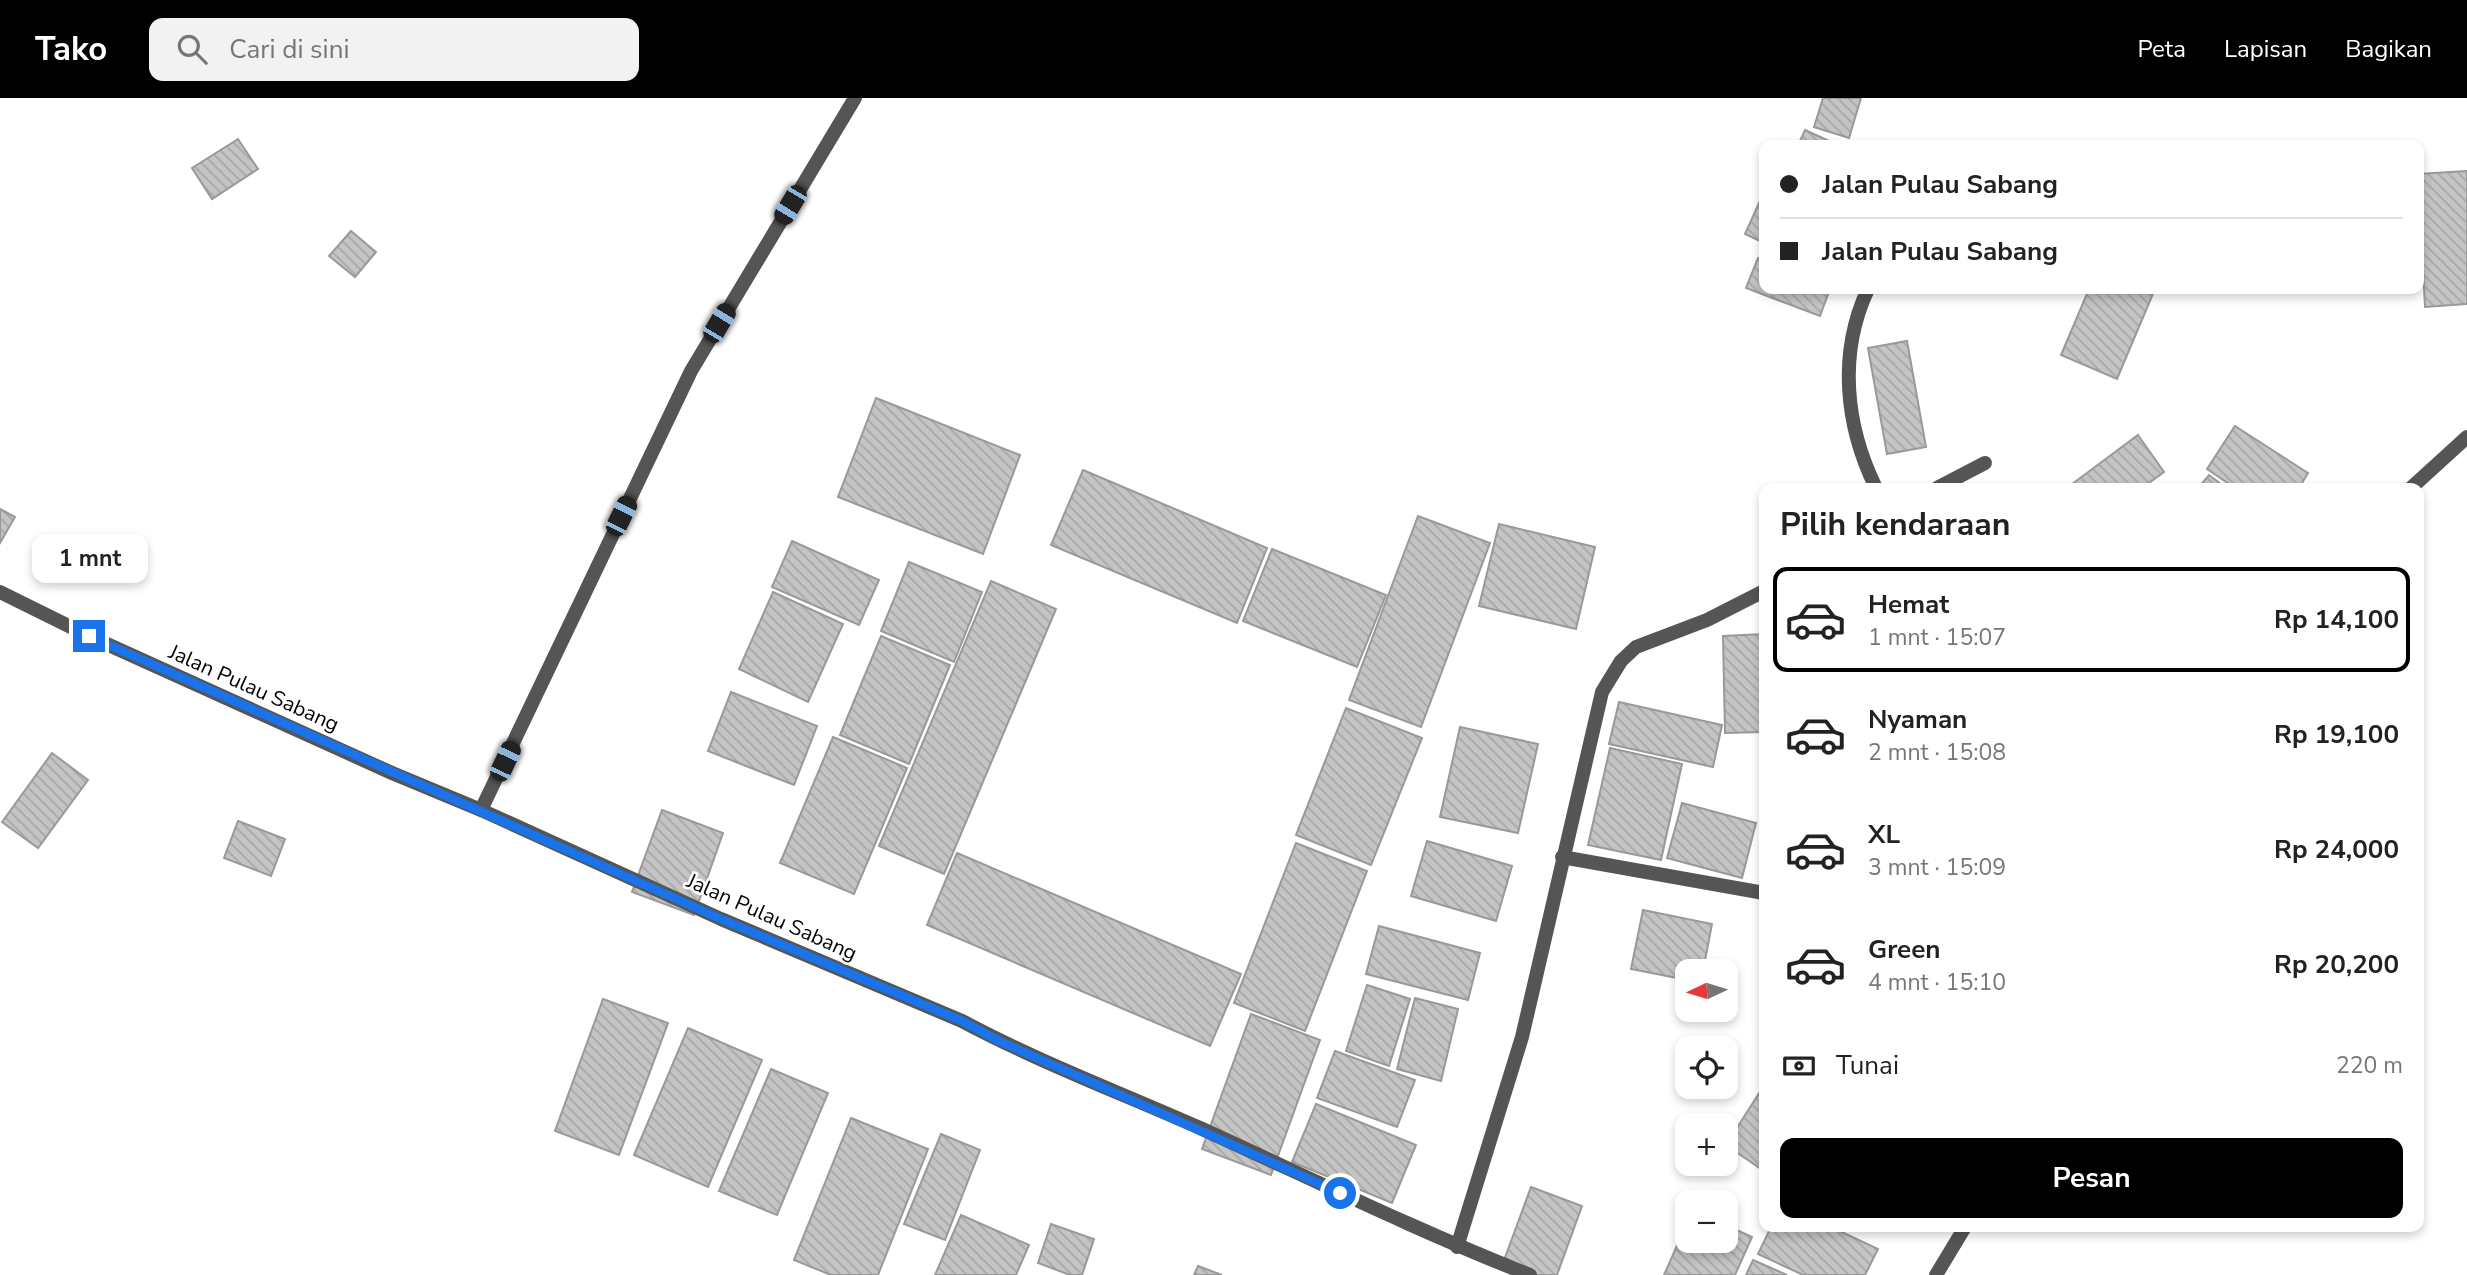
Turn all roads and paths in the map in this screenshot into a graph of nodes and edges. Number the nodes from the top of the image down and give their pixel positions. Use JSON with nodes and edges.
{"nodes":[{"id":1,"x":855,"y":98,"type":"edge"},
{"id":2,"x":1866,"y":294,"type":"edge"},
{"id":3,"x":2467,"y":436,"type":"edge"},
{"id":4,"x":1985,"y":463,"type":"dead end"},
{"id":5,"x":1874,"y":483,"type":"edge"},
{"id":6,"x":1947,"y":483,"type":"edge"},
{"id":7,"x":2416,"y":483,"type":"edge"},
{"id":8,"x":0,"y":592,"type":"edge"},
{"id":9,"x":1759,"y":594,"type":"edge"},
{"id":10,"x":481,"y":810,"type":"junction"},
{"id":11,"x":1562,"y":857,"type":"junction"},
{"id":12,"x":1759,"y":893,"type":"edge"},
{"id":13,"x":1962,"y":1232,"type":"edge"},
{"id":14,"x":1457,"y":1247,"type":"junction"},
{"id":15,"x":1530,"y":1275,"type":"edge"},
{"id":16,"x":1936,"y":1275,"type":"edge"}],
"edges":[{"from":1,"to":10,"type":"street"},
{"from":2,"to":5,"type":"street"},
{"from":3,"to":7,"type":"street"},
{"from":4,"to":6,"type":"street"},
{"from":8,"to":10,"type":"street","name":"Jalan Pulau Sabang"},
{"from":9,"to":11,"type":"street"},
{"from":10,"to":14,"type":"street","name":"Jalan Pulau Sabang"},
{"from":11,"to":12,"type":"street"},
{"from":11,"to":14,"type":"street"},
{"from":13,"to":16,"type":"street"},
{"from":14,"to":15,"type":"street","name":"Jalan Pulau Sabang"}]}
